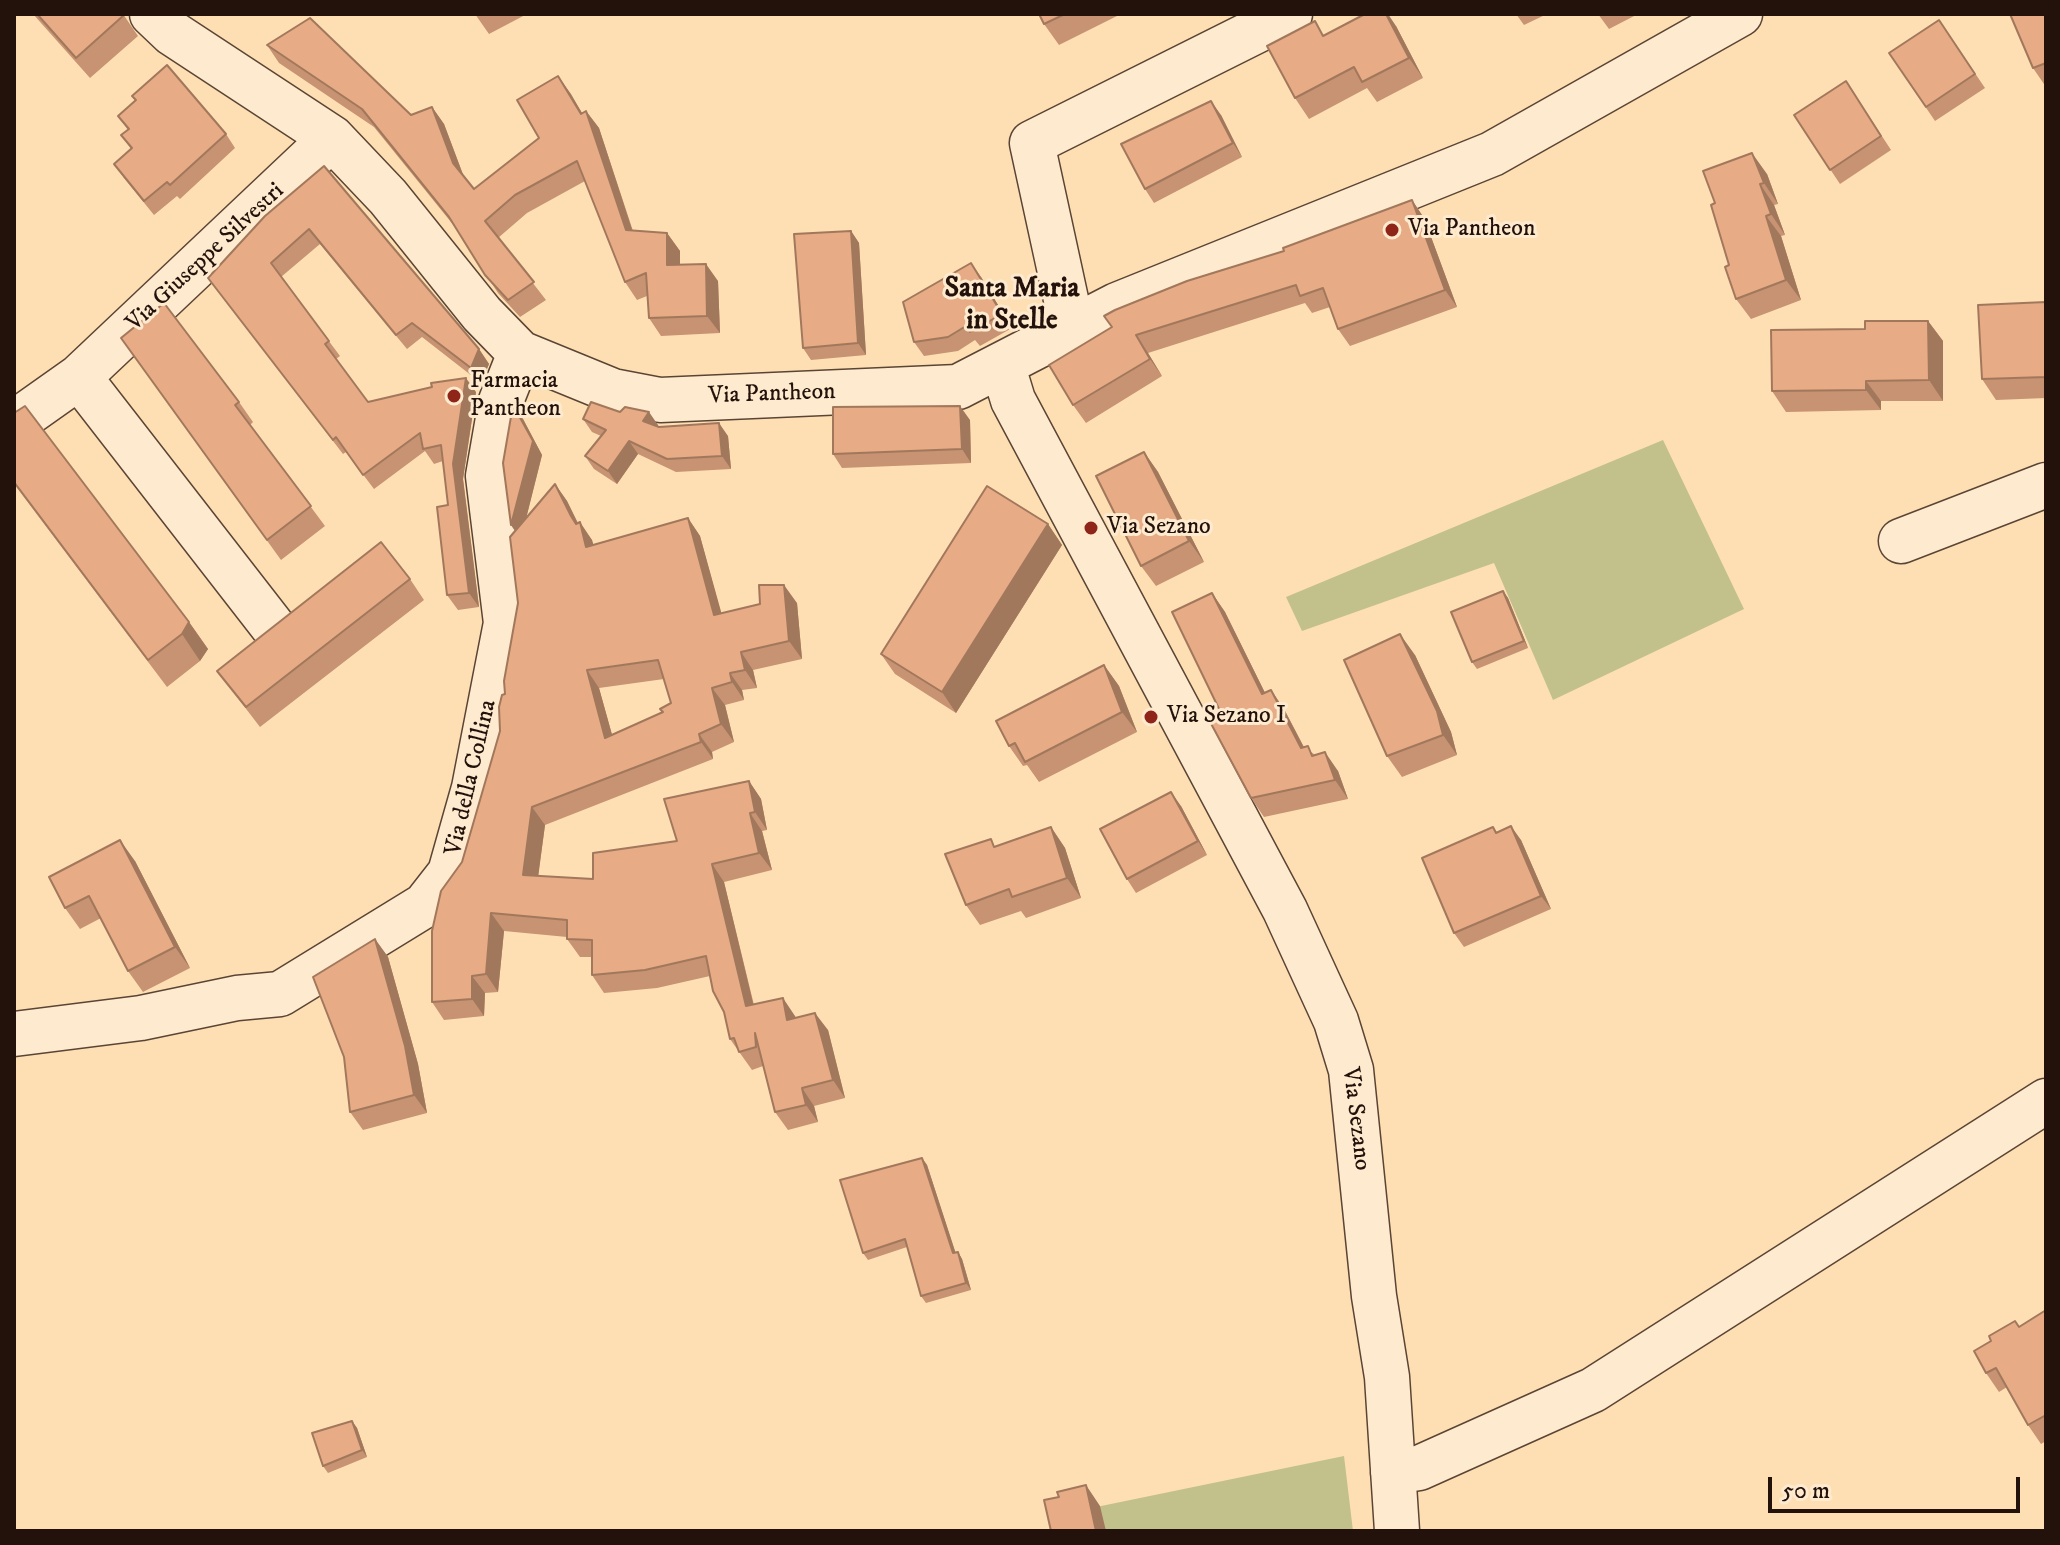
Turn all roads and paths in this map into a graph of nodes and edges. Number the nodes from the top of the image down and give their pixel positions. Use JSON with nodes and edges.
{"nodes":[{"id":1,"x":152,"y":14,"type":"edge"},
{"id":2,"x":1290,"y":14,"type":"edge"},
{"id":3,"x":1740,"y":14,"type":"edge"},
{"id":4,"x":332,"y":138,"type":"junction"},
{"id":5,"x":1072,"y":327,"type":"junction"},
{"id":6,"x":520,"y":353,"type":"junction"},
{"id":7,"x":1003,"y":367,"type":"junction"},
{"id":8,"x":79,"y":377,"type":"junction"},
{"id":9,"x":14,"y":423,"type":"edge"},
{"id":10,"x":2046,"y":485,"type":"edge"},
{"id":11,"x":1901,"y":541,"type":"dead end"},
{"id":12,"x":311,"y":598,"type":"edge"},
{"id":13,"x":14,"y":1034,"type":"edge"},
{"id":14,"x":2046,"y":1101,"type":"edge"},
{"id":15,"x":1393,"y":1472,"type":"junction"},
{"id":16,"x":1397,"y":1531,"type":"edge"}],
"edges":[{"from":1,"to":4,"type":"street","name":"Via Pantheon"},
{"from":2,"to":5,"type":"street"},
{"from":3,"to":5,"type":"street","name":"Via Pantheon"},
{"from":4,"to":6,"type":"street","name":"Via Pantheon"},
{"from":4,"to":8,"type":"street","name":"Via Giuseppe Silvestri"},
{"from":5,"to":7,"type":"street","name":"Via Pantheon"},
{"from":6,"to":7,"type":"street","name":"Via Pantheon"},
{"from":6,"to":13,"type":"street","name":"Via della Collina"},
{"from":7,"to":15,"type":"street","name":"Via Sezano"},
{"from":8,"to":9,"type":"street","name":"Via Giuseppe Silvestri"},
{"from":8,"to":12,"type":"street"},
{"from":10,"to":11,"type":"street"},
{"from":14,"to":15,"type":"street"},
{"from":15,"to":16,"type":"street","name":"Via Sezano"}]}
